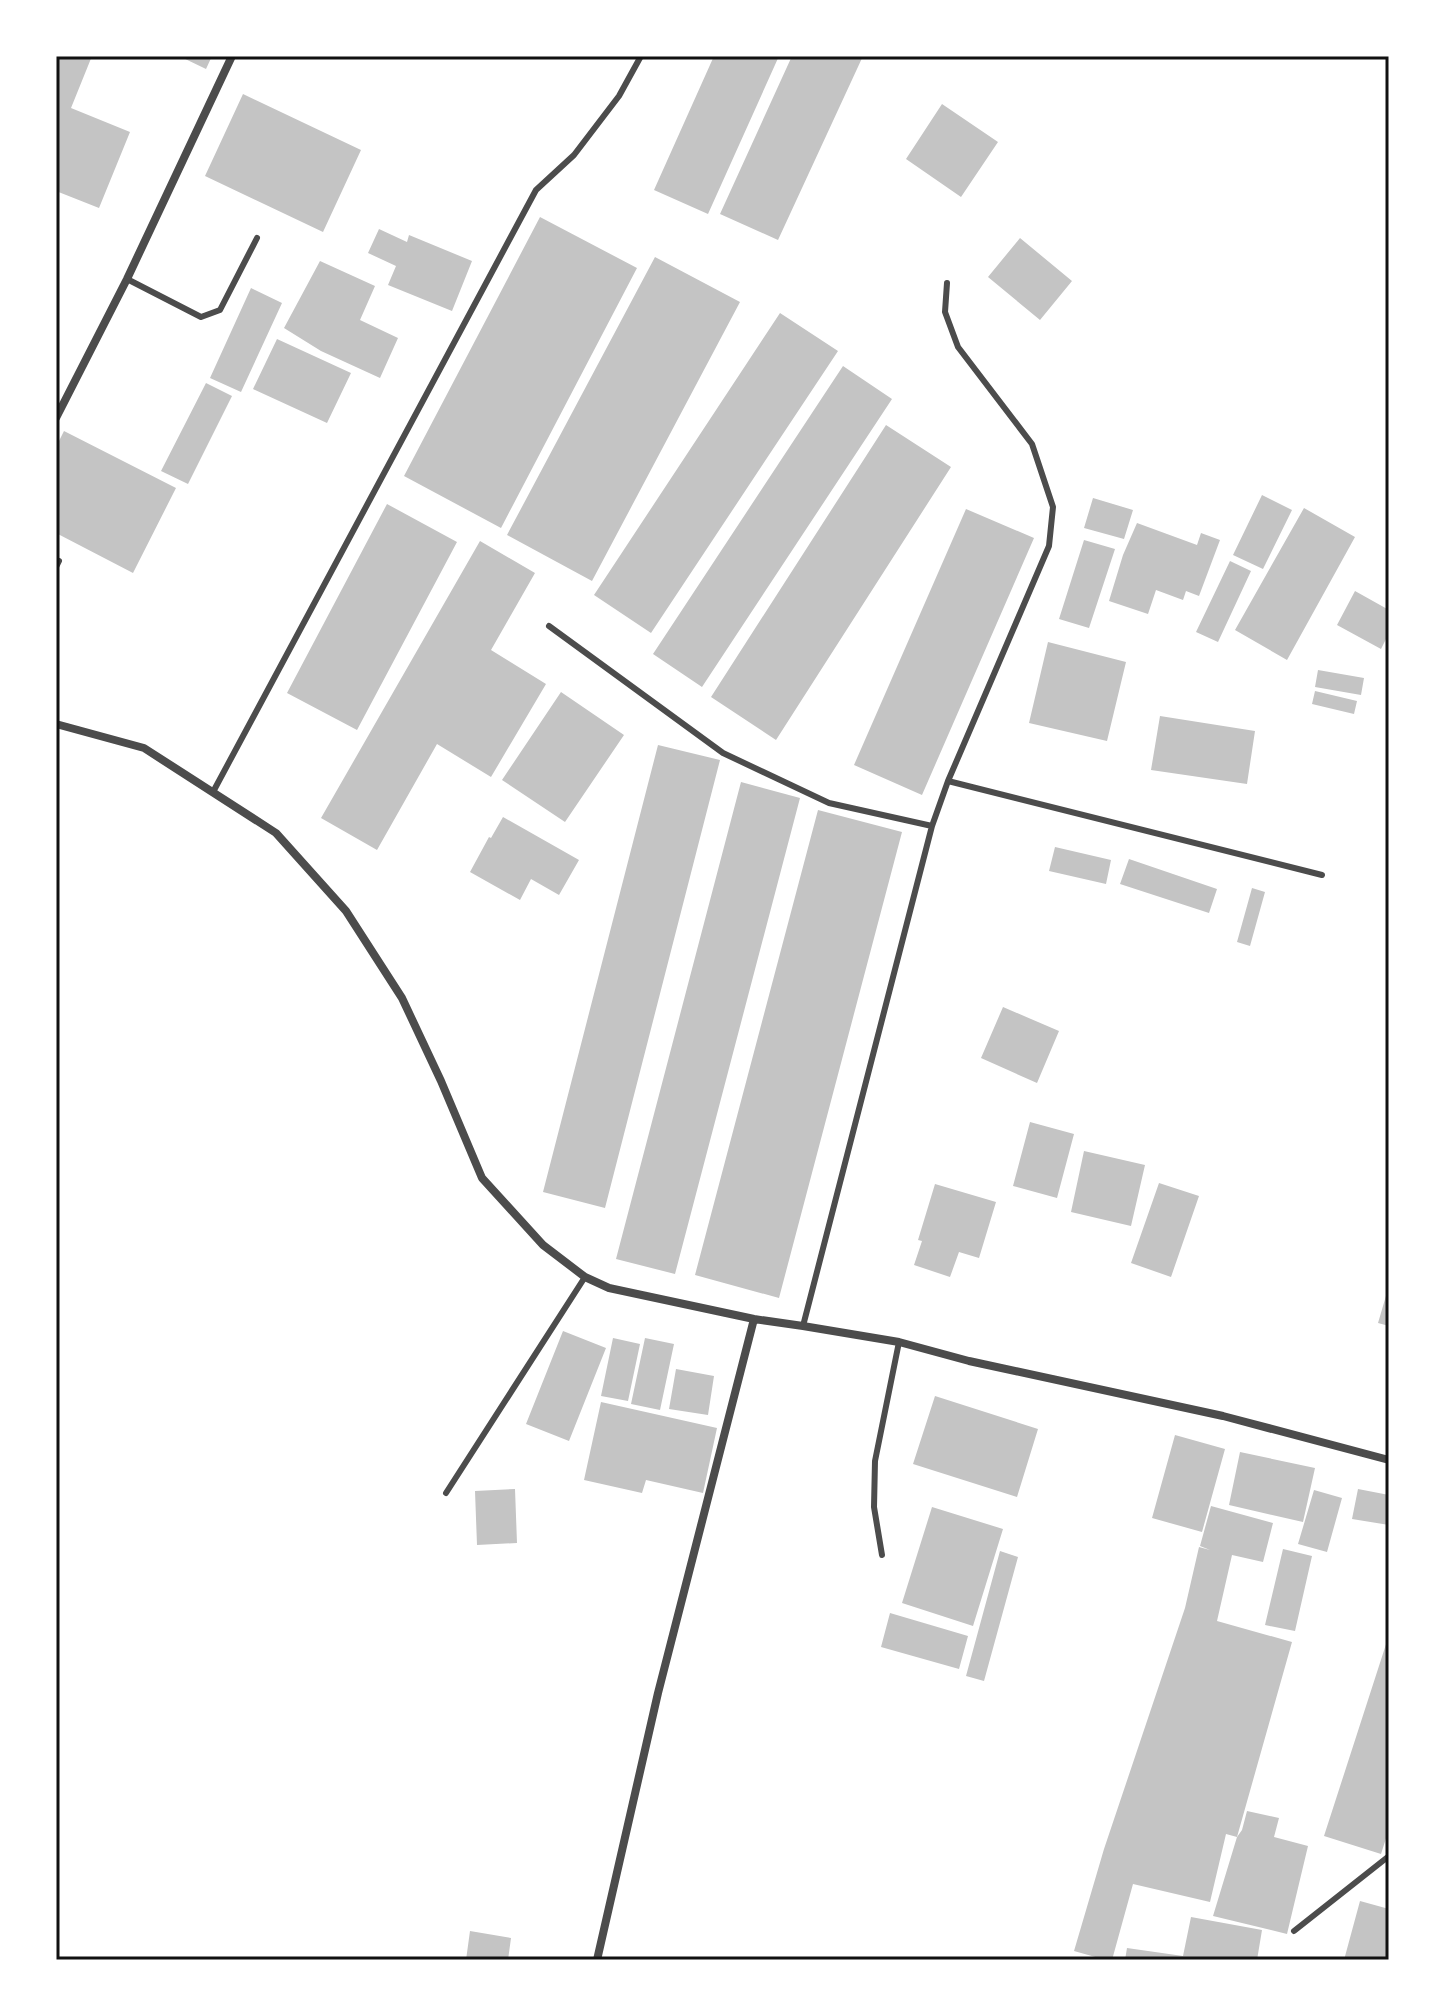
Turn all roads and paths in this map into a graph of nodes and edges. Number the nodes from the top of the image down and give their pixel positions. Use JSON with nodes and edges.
{"nodes":[{"id":1,"x":232,"y":56,"type":"edge"},
{"id":2,"x":641,"y":56,"type":"edge"},
{"id":3,"x":257,"y":238,"type":"dead end"},
{"id":4,"x":127,"y":279,"type":"junction"},
{"id":5,"x":947,"y":283,"type":"dead end"},
{"id":6,"x":56,"y":418,"type":"edge"},
{"id":7,"x":549,"y":626,"type":"dead end"},
{"id":8,"x":56,"y":724,"type":"edge"},
{"id":9,"x":948,"y":781,"type":"junction"},
{"id":10,"x":213,"y":792,"type":"junction"},
{"id":11,"x":932,"y":826,"type":"junction"},
{"id":12,"x":1322,"y":875,"type":"dead end"},
{"id":13,"x":585,"y":1277,"type":"junction"},
{"id":14,"x":754,"y":1319,"type":"junction"},
{"id":15,"x":803,"y":1326,"type":"junction"},
{"id":16,"x":899,"y":1342,"type":"junction"},
{"id":17,"x":1389,"y":1460,"type":"edge"},
{"id":18,"x":446,"y":1493,"type":"dead end"},
{"id":19,"x":882,"y":1555,"type":"dead end"},
{"id":20,"x":1389,"y":1856,"type":"edge"},
{"id":21,"x":1294,"y":1931,"type":"dead end"},
{"id":22,"x":597,"y":1960,"type":"edge"}],
"edges":[{"from":1,"to":4,"type":"street"},
{"from":2,"to":10,"type":"lane"},
{"from":3,"to":4,"type":"lane"},
{"from":4,"to":6,"type":"street"},
{"from":5,"to":9,"type":"lane"},
{"from":7,"to":11,"type":"lane"},
{"from":8,"to":10,"type":"street"},
{"from":9,"to":11,"type":"lane"},
{"from":9,"to":12,"type":"lane"},
{"from":10,"to":13,"type":"street"},
{"from":11,"to":15,"type":"lane"},
{"from":13,"to":14,"type":"street"},
{"from":13,"to":18,"type":"lane"},
{"from":14,"to":15,"type":"street"},
{"from":14,"to":22,"type":"street"},
{"from":15,"to":16,"type":"street"},
{"from":16,"to":17,"type":"street"},
{"from":16,"to":19,"type":"lane"},
{"from":20,"to":21,"type":"lane"}]}
